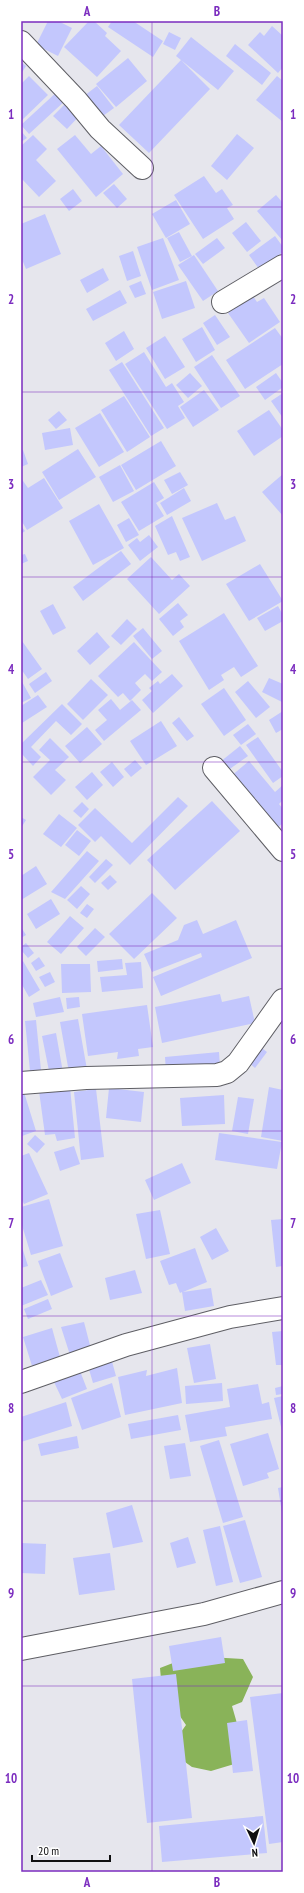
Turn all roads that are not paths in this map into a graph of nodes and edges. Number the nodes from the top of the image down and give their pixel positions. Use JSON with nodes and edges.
{"nodes":[{"id":1,"x":21,"y":42,"type":"edge"},
{"id":2,"x":142,"y":168,"type":"dead end"},
{"id":3,"x":283,"y":266,"type":"edge"},
{"id":4,"x":223,"y":302,"type":"dead end"},
{"id":5,"x":214,"y":768,"type":"dead end"},
{"id":6,"x":283,"y":850,"type":"edge"},
{"id":7,"x":283,"y":1000,"type":"edge"},
{"id":8,"x":21,"y":1083,"type":"edge"},
{"id":9,"x":283,"y":1308,"type":"edge"},
{"id":10,"x":21,"y":1382,"type":"edge"},
{"id":11,"x":283,"y":1592,"type":"edge"},
{"id":12,"x":21,"y":1649,"type":"edge"}],
"edges":[{"from":1,"to":2,"type":"street"},
{"from":3,"to":4,"type":"street"},
{"from":5,"to":6,"type":"street"},
{"from":7,"to":8,"type":"street"},
{"from":9,"to":10,"type":"street"},
{"from":11,"to":12,"type":"street"}]}
